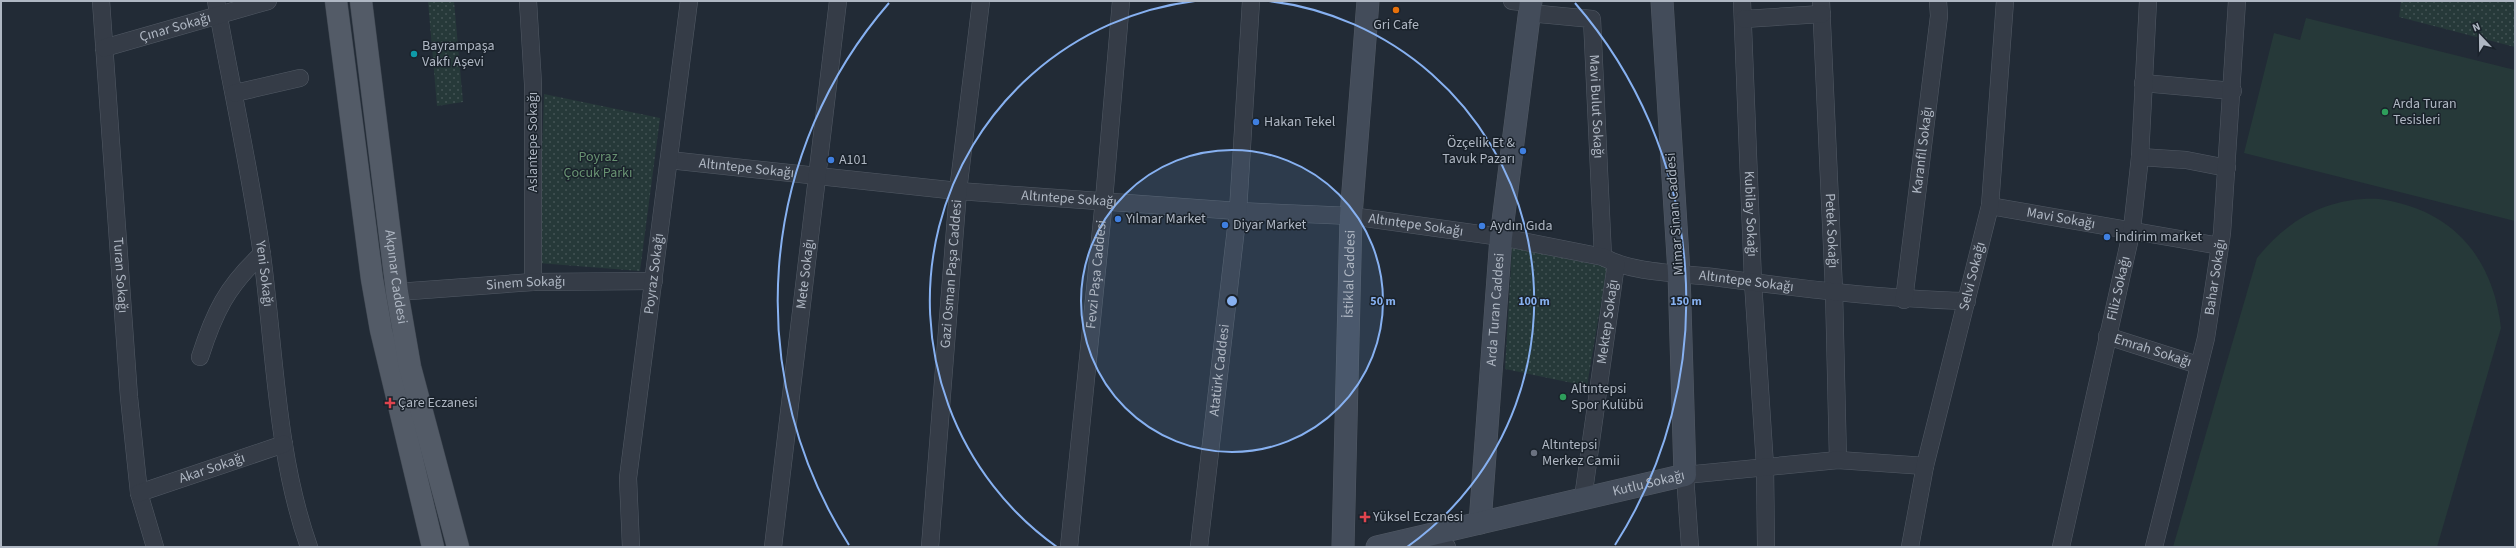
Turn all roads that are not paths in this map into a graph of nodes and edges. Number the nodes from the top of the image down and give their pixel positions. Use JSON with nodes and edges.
{"nodes":[{"id":1,"x":101,"y":1,"type":"edge"},
{"id":2,"x":268,"y":1,"type":"edge"},
{"id":3,"x":336,"y":1,"type":"edge"},
{"id":4,"x":361,"y":1,"type":"edge"},
{"id":5,"x":528,"y":1,"type":"edge"},
{"id":6,"x":689,"y":1,"type":"edge"},
{"id":7,"x":838,"y":1,"type":"edge"},
{"id":8,"x":981,"y":1,"type":"edge"},
{"id":9,"x":1121,"y":1,"type":"edge"},
{"id":10,"x":1251,"y":1,"type":"edge"},
{"id":11,"x":1368,"y":1,"type":"edge"},
{"id":12,"x":1662,"y":1,"type":"edge"},
{"id":13,"x":1742,"y":1,"type":"edge"},
{"id":14,"x":1938,"y":1,"type":"edge"},
{"id":15,"x":2005,"y":1,"type":"edge"},
{"id":16,"x":2148,"y":1,"type":"edge"},
{"id":17,"x":2237,"y":1,"type":"edge"},
{"id":18,"x":1526,"y":5,"type":"edge"},
{"id":19,"x":1822,"y":7,"type":"edge"},
{"id":20,"x":217,"y":8,"type":"edge"},
{"id":21,"x":1744,"y":19,"type":"junction"},
{"id":22,"x":104,"y":48,"type":"junction"},
{"id":23,"x":300,"y":78,"type":"dead end"},
{"id":24,"x":2143,"y":83,"type":"junction"},
{"id":25,"x":2233,"y":91,"type":"junction"},
{"id":26,"x":235,"y":93,"type":"junction"},
{"id":27,"x":2140,"y":157,"type":"junction"},
{"id":28,"x":669,"y":160,"type":"junction"},
{"id":29,"x":2227,"y":168,"type":"junction"},
{"id":30,"x":816,"y":177,"type":"junction"},
{"id":31,"x":958,"y":191,"type":"junction"},
{"id":32,"x":1104,"y":200,"type":"junction"},
{"id":33,"x":1990,"y":206,"type":"junction"},
{"id":34,"x":1238,"y":211,"type":"junction"},
{"id":35,"x":1351,"y":216,"type":"junction"},
{"id":36,"x":2132,"y":229,"type":"junction"},
{"id":37,"x":1501,"y":237,"type":"junction"},
{"id":38,"x":2220,"y":246,"type":"junction"},
{"id":39,"x":262,"y":254,"type":"junction"},
{"id":40,"x":1610,"y":261,"type":"junction"},
{"id":41,"x":1680,"y":273,"type":"junction"},
{"id":42,"x":654,"y":281,"type":"junction"},
{"id":43,"x":534,"y":282,"type":"junction"},
{"id":44,"x":1753,"y":282,"type":"junction"},
{"id":45,"x":1834,"y":291,"type":"junction"},
{"id":46,"x":397,"y":292,"type":"junction"},
{"id":47,"x":1904,"y":300,"type":"junction"},
{"id":48,"x":1967,"y":301,"type":"junction"},
{"id":49,"x":2108,"y":336,"type":"junction"},
{"id":50,"x":200,"y":357,"type":"dead end"},
{"id":51,"x":2198,"y":365,"type":"junction"},
{"id":52,"x":284,"y":444,"type":"junction"},
{"id":53,"x":1838,"y":460,"type":"junction"},
{"id":54,"x":1765,"y":466,"type":"junction"},
{"id":55,"x":1925,"y":466,"type":"junction"},
{"id":56,"x":1685,"y":475,"type":"junction"},
{"id":57,"x":139,"y":493,"type":"junction"},
{"id":58,"x":1583,"y":498,"type":"junction"},
{"id":59,"x":1480,"y":523,"type":"junction"},
{"id":60,"x":1438,"y":541,"type":"edge"},
{"id":61,"x":155,"y":547,"type":"edge"},
{"id":62,"x":310,"y":547,"type":"edge"},
{"id":63,"x":433,"y":547,"type":"edge"},
{"id":64,"x":458,"y":547,"type":"edge"},
{"id":65,"x":631,"y":547,"type":"edge"},
{"id":66,"x":773,"y":547,"type":"edge"},
{"id":67,"x":930,"y":547,"type":"edge"},
{"id":68,"x":1069,"y":547,"type":"edge"},
{"id":69,"x":1199,"y":547,"type":"edge"},
{"id":70,"x":1343,"y":547,"type":"edge"},
{"id":71,"x":1377,"y":547,"type":"edge"},
{"id":72,"x":1690,"y":547,"type":"edge"},
{"id":73,"x":1766,"y":547,"type":"edge"},
{"id":74,"x":1910,"y":547,"type":"edge"},
{"id":75,"x":2061,"y":547,"type":"edge"},
{"id":76,"x":2154,"y":547,"type":"edge"}],
"edges":[{"from":1,"to":22,"type":"street","name":"Turan Sokağı"},
{"from":2,"to":20,"type":"street","name":"Çınar Sokağı"},
{"from":3,"to":63,"type":"main road","name":"Akpınar Caddesi"},
{"from":4,"to":46,"type":"main road","name":"Akpınar Caddesi"},
{"from":5,"to":43,"type":"street","name":"Aslantepe Sokağı"},
{"from":6,"to":28,"type":"street","name":"Poyraz Sokağı"},
{"from":7,"to":30,"type":"street","name":"Mete Sokağı"},
{"from":8,"to":31,"type":"street","name":"Gazi Osman Paşa Caddesi"},
{"from":9,"to":32,"type":"street","name":"Fevzi Paşa Caddesi"},
{"from":10,"to":34,"type":"street","name":"Atatürk Caddesi"},
{"from":11,"to":35,"type":"street","name":"İstiklal Caddesi"},
{"from":12,"to":41,"type":"street","name":"Mimar Sinan Caddesi"},
{"from":13,"to":21,"type":"street","name":"Kubilay Sokağı"},
{"from":14,"to":47,"type":"street","name":"Karanfil Sokağı"},
{"from":15,"to":33,"type":"street","name":"Selvi Sokağı"},
{"from":16,"to":24,"type":"street","name":"Filiz Sokağı"},
{"from":17,"to":25,"type":"street","name":"Bahar Sokağı"},
{"from":18,"to":37,"type":"street","name":"Arda Turan Caddesi"},
{"from":18,"to":40,"type":"street","name":"Mavi Bulut Sokağı"},
{"from":19,"to":21,"type":"street"},
{"from":19,"to":45,"type":"street","name":"Petek Sokağı"},
{"from":20,"to":22,"type":"street","name":"Çınar Sokağı"},
{"from":20,"to":26,"type":"street","name":"Yeni Sokağı"},
{"from":21,"to":44,"type":"street","name":"Kubilay Sokağı"},
{"from":22,"to":57,"type":"street","name":"Turan Sokağı"},
{"from":23,"to":26,"type":"street"},
{"from":24,"to":25,"type":"street"},
{"from":24,"to":27,"type":"street","name":"Filiz Sokağı"},
{"from":25,"to":29,"type":"street","name":"Bahar Sokağı"},
{"from":26,"to":39,"type":"street","name":"Yeni Sokağı"},
{"from":27,"to":29,"type":"street"},
{"from":27,"to":36,"type":"street","name":"Filiz Sokağı"},
{"from":28,"to":30,"type":"street","name":"Altıntepe Sokağı"},
{"from":28,"to":42,"type":"street","name":"Poyraz Sokağı"},
{"from":29,"to":38,"type":"street","name":"Bahar Sokağı"},
{"from":30,"to":31,"type":"street","name":"Altıntepe Sokağı"},
{"from":30,"to":66,"type":"street","name":"Mete Sokağı"},
{"from":31,"to":32,"type":"street","name":"Altıntepe Sokağı"},
{"from":31,"to":67,"type":"street","name":"Gazi Osman Paşa Caddesi"},
{"from":32,"to":34,"type":"street","name":"Altıntepe Sokağı"},
{"from":32,"to":68,"type":"street","name":"Fevzi Paşa Caddesi"},
{"from":33,"to":36,"type":"street","name":"Mavi Sokağı"},
{"from":33,"to":48,"type":"street","name":"Selvi Sokağı"},
{"from":34,"to":35,"type":"street","name":"Altıntepe Sokağı"},
{"from":34,"to":69,"type":"street","name":"Atatürk Caddesi"},
{"from":35,"to":37,"type":"street","name":"Altıntepe Sokağı"},
{"from":35,"to":70,"type":"street","name":"İstiklal Caddesi"},
{"from":36,"to":38,"type":"street","name":"Mavi Sokağı"},
{"from":36,"to":49,"type":"street","name":"Filiz Sokağı"},
{"from":37,"to":40,"type":"street","name":"Altıntepe Sokağı"},
{"from":37,"to":59,"type":"street","name":"Arda Turan Caddesi"},
{"from":38,"to":51,"type":"street","name":"Bahar Sokağı"},
{"from":39,"to":50,"type":"street"},
{"from":39,"to":52,"type":"street","name":"Yeni Sokağı"},
{"from":40,"to":41,"type":"street","name":"Altıntepe Sokağı"},
{"from":40,"to":58,"type":"street","name":"Mektep Sokağı"},
{"from":41,"to":44,"type":"street","name":"Altıntepe Sokağı"},
{"from":41,"to":56,"type":"street","name":"Mimar Sinan Caddesi"},
{"from":42,"to":43,"type":"street","name":"Sinem Sokağı"},
{"from":42,"to":65,"type":"street","name":"Poyraz Sokağı"},
{"from":43,"to":46,"type":"street","name":"Sinem Sokağı"},
{"from":44,"to":45,"type":"street","name":"Altıntepe Sokağı"},
{"from":44,"to":54,"type":"street","name":"Kubilay Sokağı"},
{"from":45,"to":47,"type":"street","name":"Altıntepe Sokağı"},
{"from":45,"to":53,"type":"street","name":"Petek Sokağı"},
{"from":46,"to":64,"type":"main road","name":"Akpınar Caddesi"},
{"from":47,"to":48,"type":"street","name":"Altıntepe Sokağı"},
{"from":48,"to":55,"type":"street","name":"Selvi Sokağı"},
{"from":49,"to":51,"type":"street","name":"Emrah Sokağı"},
{"from":49,"to":75,"type":"street","name":"Filiz Sokağı"},
{"from":51,"to":76,"type":"street","name":"Bahar Sokağı"},
{"from":52,"to":57,"type":"street","name":"Akar Sokağı"},
{"from":52,"to":62,"type":"street","name":"Yeni Sokağı"},
{"from":53,"to":54,"type":"street","name":"Kutlu Sokağı"},
{"from":53,"to":55,"type":"street","name":"Kutlu Sokağı"},
{"from":54,"to":56,"type":"street","name":"Kutlu Sokağı"},
{"from":54,"to":73,"type":"street","name":"Kubilay Sokağı"},
{"from":55,"to":74,"type":"street","name":"Selvi Sokağı"},
{"from":56,"to":58,"type":"street","name":"Kutlu Sokağı"},
{"from":56,"to":72,"type":"street","name":"Mimar Sinan Caddesi"},
{"from":57,"to":61,"type":"street","name":"Turan Sokağı"},
{"from":58,"to":59,"type":"street","name":"Kutlu Sokağı"},
{"from":59,"to":60,"type":"street","name":"Kutlu Sokağı"},
{"from":60,"to":71,"type":"street","name":"Kutlu Sokağı"}]}
